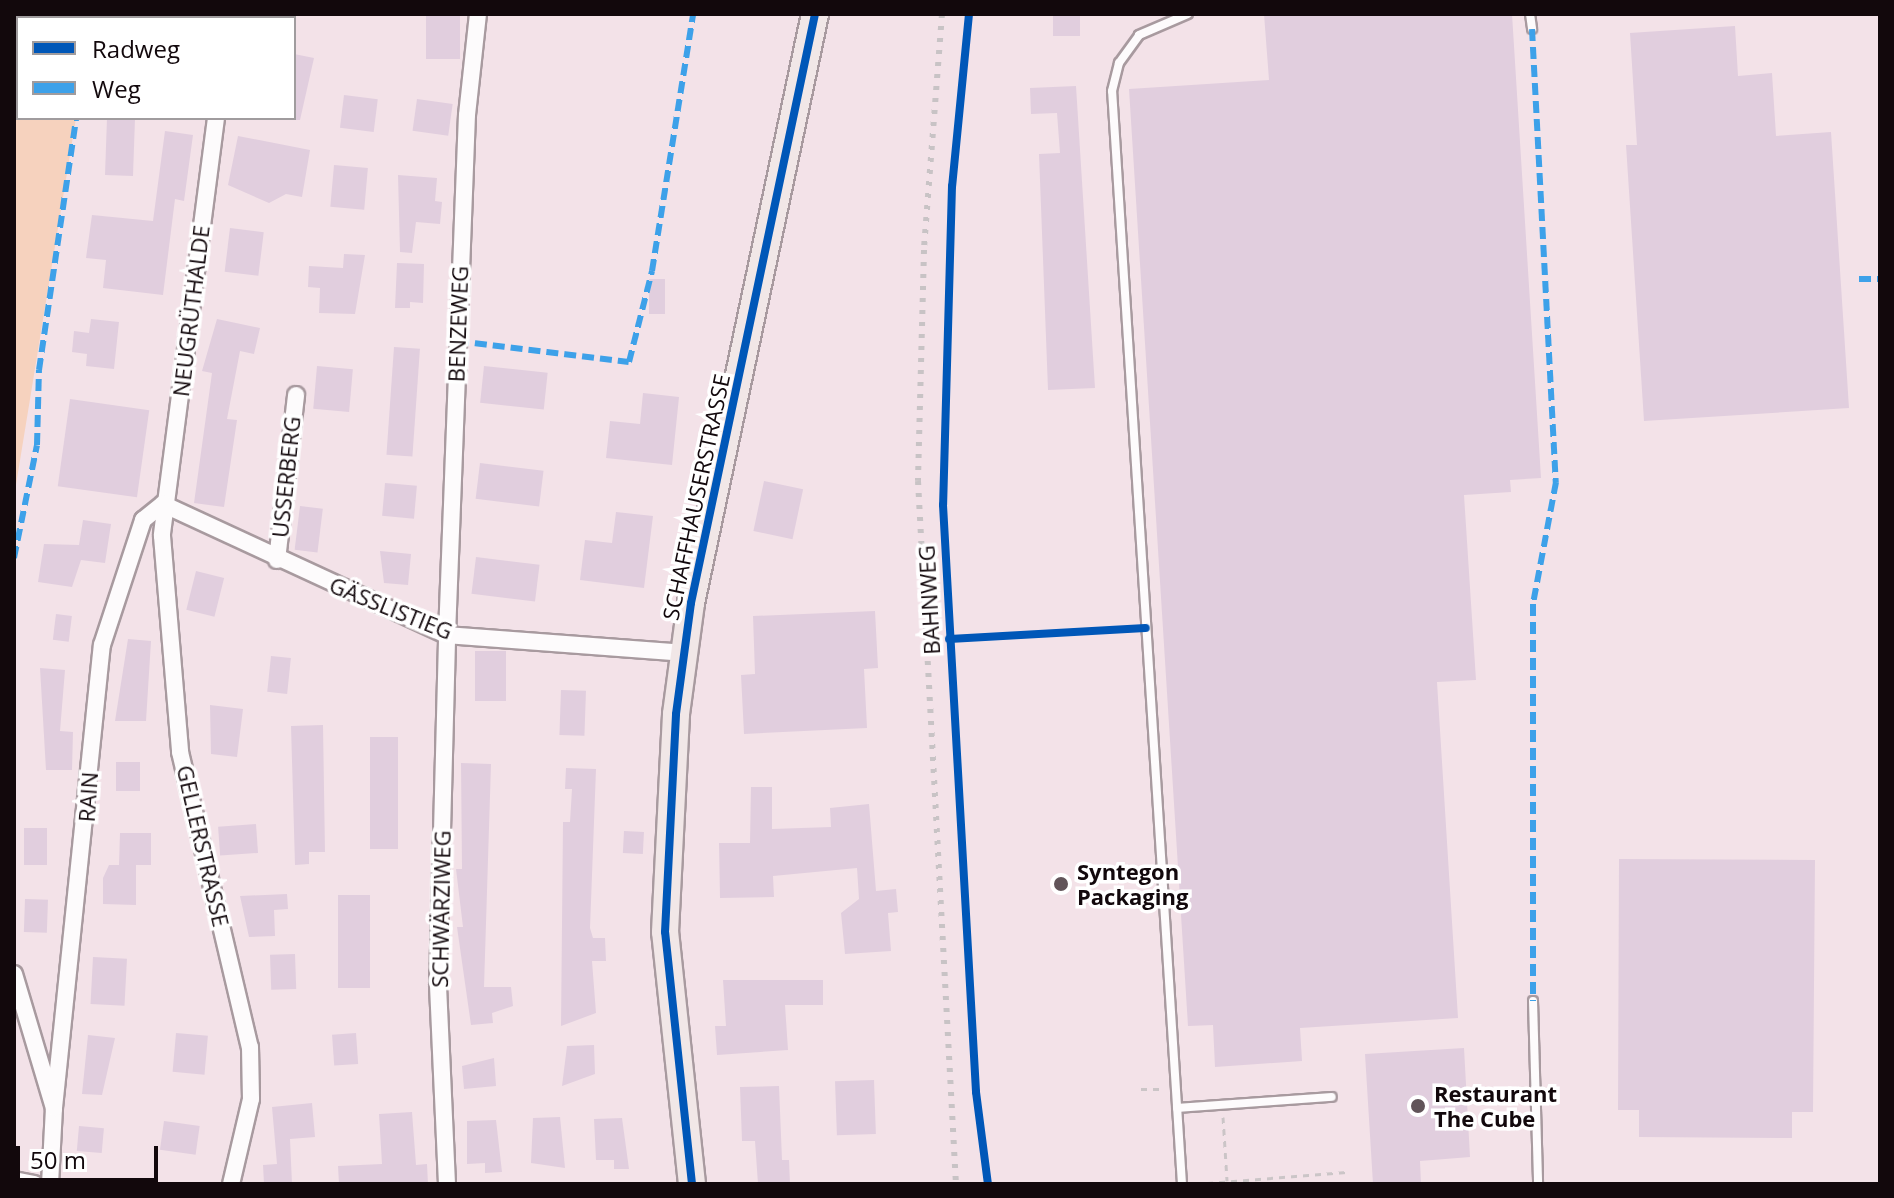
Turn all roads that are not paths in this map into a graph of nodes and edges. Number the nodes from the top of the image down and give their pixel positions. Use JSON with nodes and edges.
{"nodes":[{"id":1,"x":478,"y":14,"type":"edge"},
{"id":2,"x":815,"y":14,"type":"edge"},
{"id":3,"x":1188,"y":14,"type":"edge"},
{"id":4,"x":1530,"y":14,"type":"edge"},
{"id":5,"x":1532,"y":29,"type":"dead end"},
{"id":6,"x":216,"y":120,"type":"edge"},
{"id":7,"x":296,"y":395,"type":"dead end"},
{"id":8,"x":163,"y":504,"type":"junction"},
{"id":9,"x":277,"y":560,"type":"junction"},
{"id":10,"x":447,"y":635,"type":"junction"},
{"id":11,"x":684,"y":653,"type":"junction"},
{"id":12,"x":14,"y":974,"type":"edge"},
{"id":13,"x":1533,"y":1001,"type":"dead end"},
{"id":14,"x":64,"y":1046,"type":"junction"},
{"id":15,"x":38,"y":1050,"type":"junction"},
{"id":16,"x":1332,"y":1097,"type":"dead end"},
{"id":17,"x":54,"y":1108,"type":"junction"},
{"id":18,"x":1177,"y":1108,"type":"junction"},
{"id":19,"x":14,"y":1180,"type":"edge"},
{"id":20,"x":35,"y":1184,"type":"edge"},
{"id":21,"x":50,"y":1184,"type":"edge"},
{"id":22,"x":231,"y":1184,"type":"edge"},
{"id":23,"x":447,"y":1184,"type":"edge"},
{"id":24,"x":692,"y":1184,"type":"edge"},
{"id":25,"x":1182,"y":1184,"type":"edge"},
{"id":26,"x":1538,"y":1184,"type":"edge"}],
"edges":[{"from":1,"to":10,"type":"street","name":"BENZEWEG"},
{"from":2,"to":11,"type":"main road","name":"SCHAFFHAUSERSTRASSE"},
{"from":3,"to":18,"type":"lane"},
{"from":4,"to":5,"type":"lane"},
{"from":6,"to":8,"type":"street","name":"NEUGRÜTHALDE"},
{"from":7,"to":9,"type":"street","name":"USSERBERG"},
{"from":8,"to":9,"type":"street","name":"GÄSSLISTIEG"},
{"from":8,"to":14,"type":"street","name":"RAIN"},
{"from":8,"to":22,"type":"street","name":"GELLERSTRASSE"},
{"from":9,"to":10,"type":"street","name":"GÄSSLISTIEG"},
{"from":10,"to":11,"type":"street","name":"GÄSSLISTIEG"},
{"from":10,"to":23,"type":"street","name":"SCHWÄRZIWEG"},
{"from":11,"to":24,"type":"main road","name":"SCHAFFHAUSERSTRASSE"},
{"from":12,"to":15,"type":"street"},
{"from":13,"to":26,"type":"lane"},
{"from":14,"to":15,"type":"street"},
{"from":14,"to":17,"type":"street","name":"RAIN"},
{"from":15,"to":17,"type":"street"},
{"from":16,"to":18,"type":"lane"},
{"from":17,"to":21,"type":"street"},
{"from":18,"to":25,"type":"lane"},
{"from":19,"to":20,"type":"street"}]}
